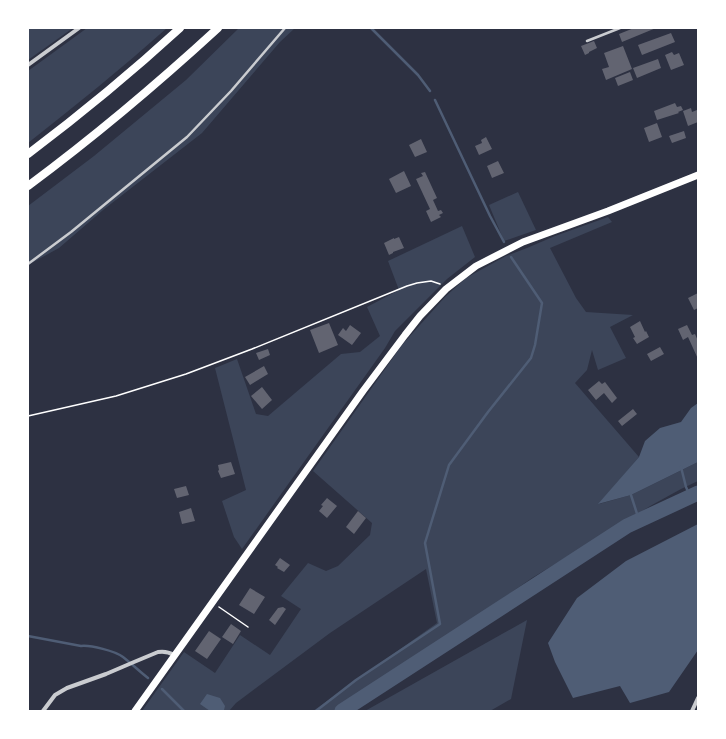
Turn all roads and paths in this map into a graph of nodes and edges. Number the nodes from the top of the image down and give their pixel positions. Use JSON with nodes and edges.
{"nodes":[{"id":1,"x":79,"y":28,"type":"edge"},
{"id":2,"x":180,"y":28,"type":"edge"},
{"id":3,"x":218,"y":28,"type":"edge"},
{"id":4,"x":285,"y":28,"type":"edge"},
{"id":5,"x":620,"y":28,"type":"edge"},
{"id":6,"x":587,"y":40,"type":"dead end"},
{"id":7,"x":28,"y":65,"type":"edge"},
{"id":8,"x":28,"y":154,"type":"edge"},
{"id":9,"x":698,"y":175,"type":"edge"},
{"id":10,"x":28,"y":186,"type":"edge"},
{"id":11,"x":28,"y":264,"type":"edge"},
{"id":12,"x":446,"y":289,"type":"junction"},
{"id":13,"x":28,"y":416,"type":"edge"},
{"id":14,"x":212,"y":603,"type":"junction"},
{"id":15,"x":248,"y":627,"type":"dead end"},
{"id":16,"x":171,"y":654,"type":"junction"},
{"id":17,"x":698,"y":698,"type":"edge"},
{"id":18,"x":43,"y":711,"type":"edge"},
{"id":19,"x":135,"y":711,"type":"edge"},
{"id":20,"x":692,"y":711,"type":"edge"}],
"edges":[{"from":1,"to":7,"type":"street"},
{"from":2,"to":8,"type":"highway"},
{"from":3,"to":10,"type":"highway"},
{"from":4,"to":11,"type":"lane"},
{"from":5,"to":6,"type":"lane"},
{"from":9,"to":12,"type":"main road"},
{"from":12,"to":13,"type":"path"},
{"from":12,"to":14,"type":"main road"},
{"from":14,"to":15,"type":"path"},
{"from":14,"to":16,"type":"main road"},
{"from":16,"to":18,"type":"street"},
{"from":16,"to":19,"type":"main road"},
{"from":17,"to":20,"type":"street"}]}
